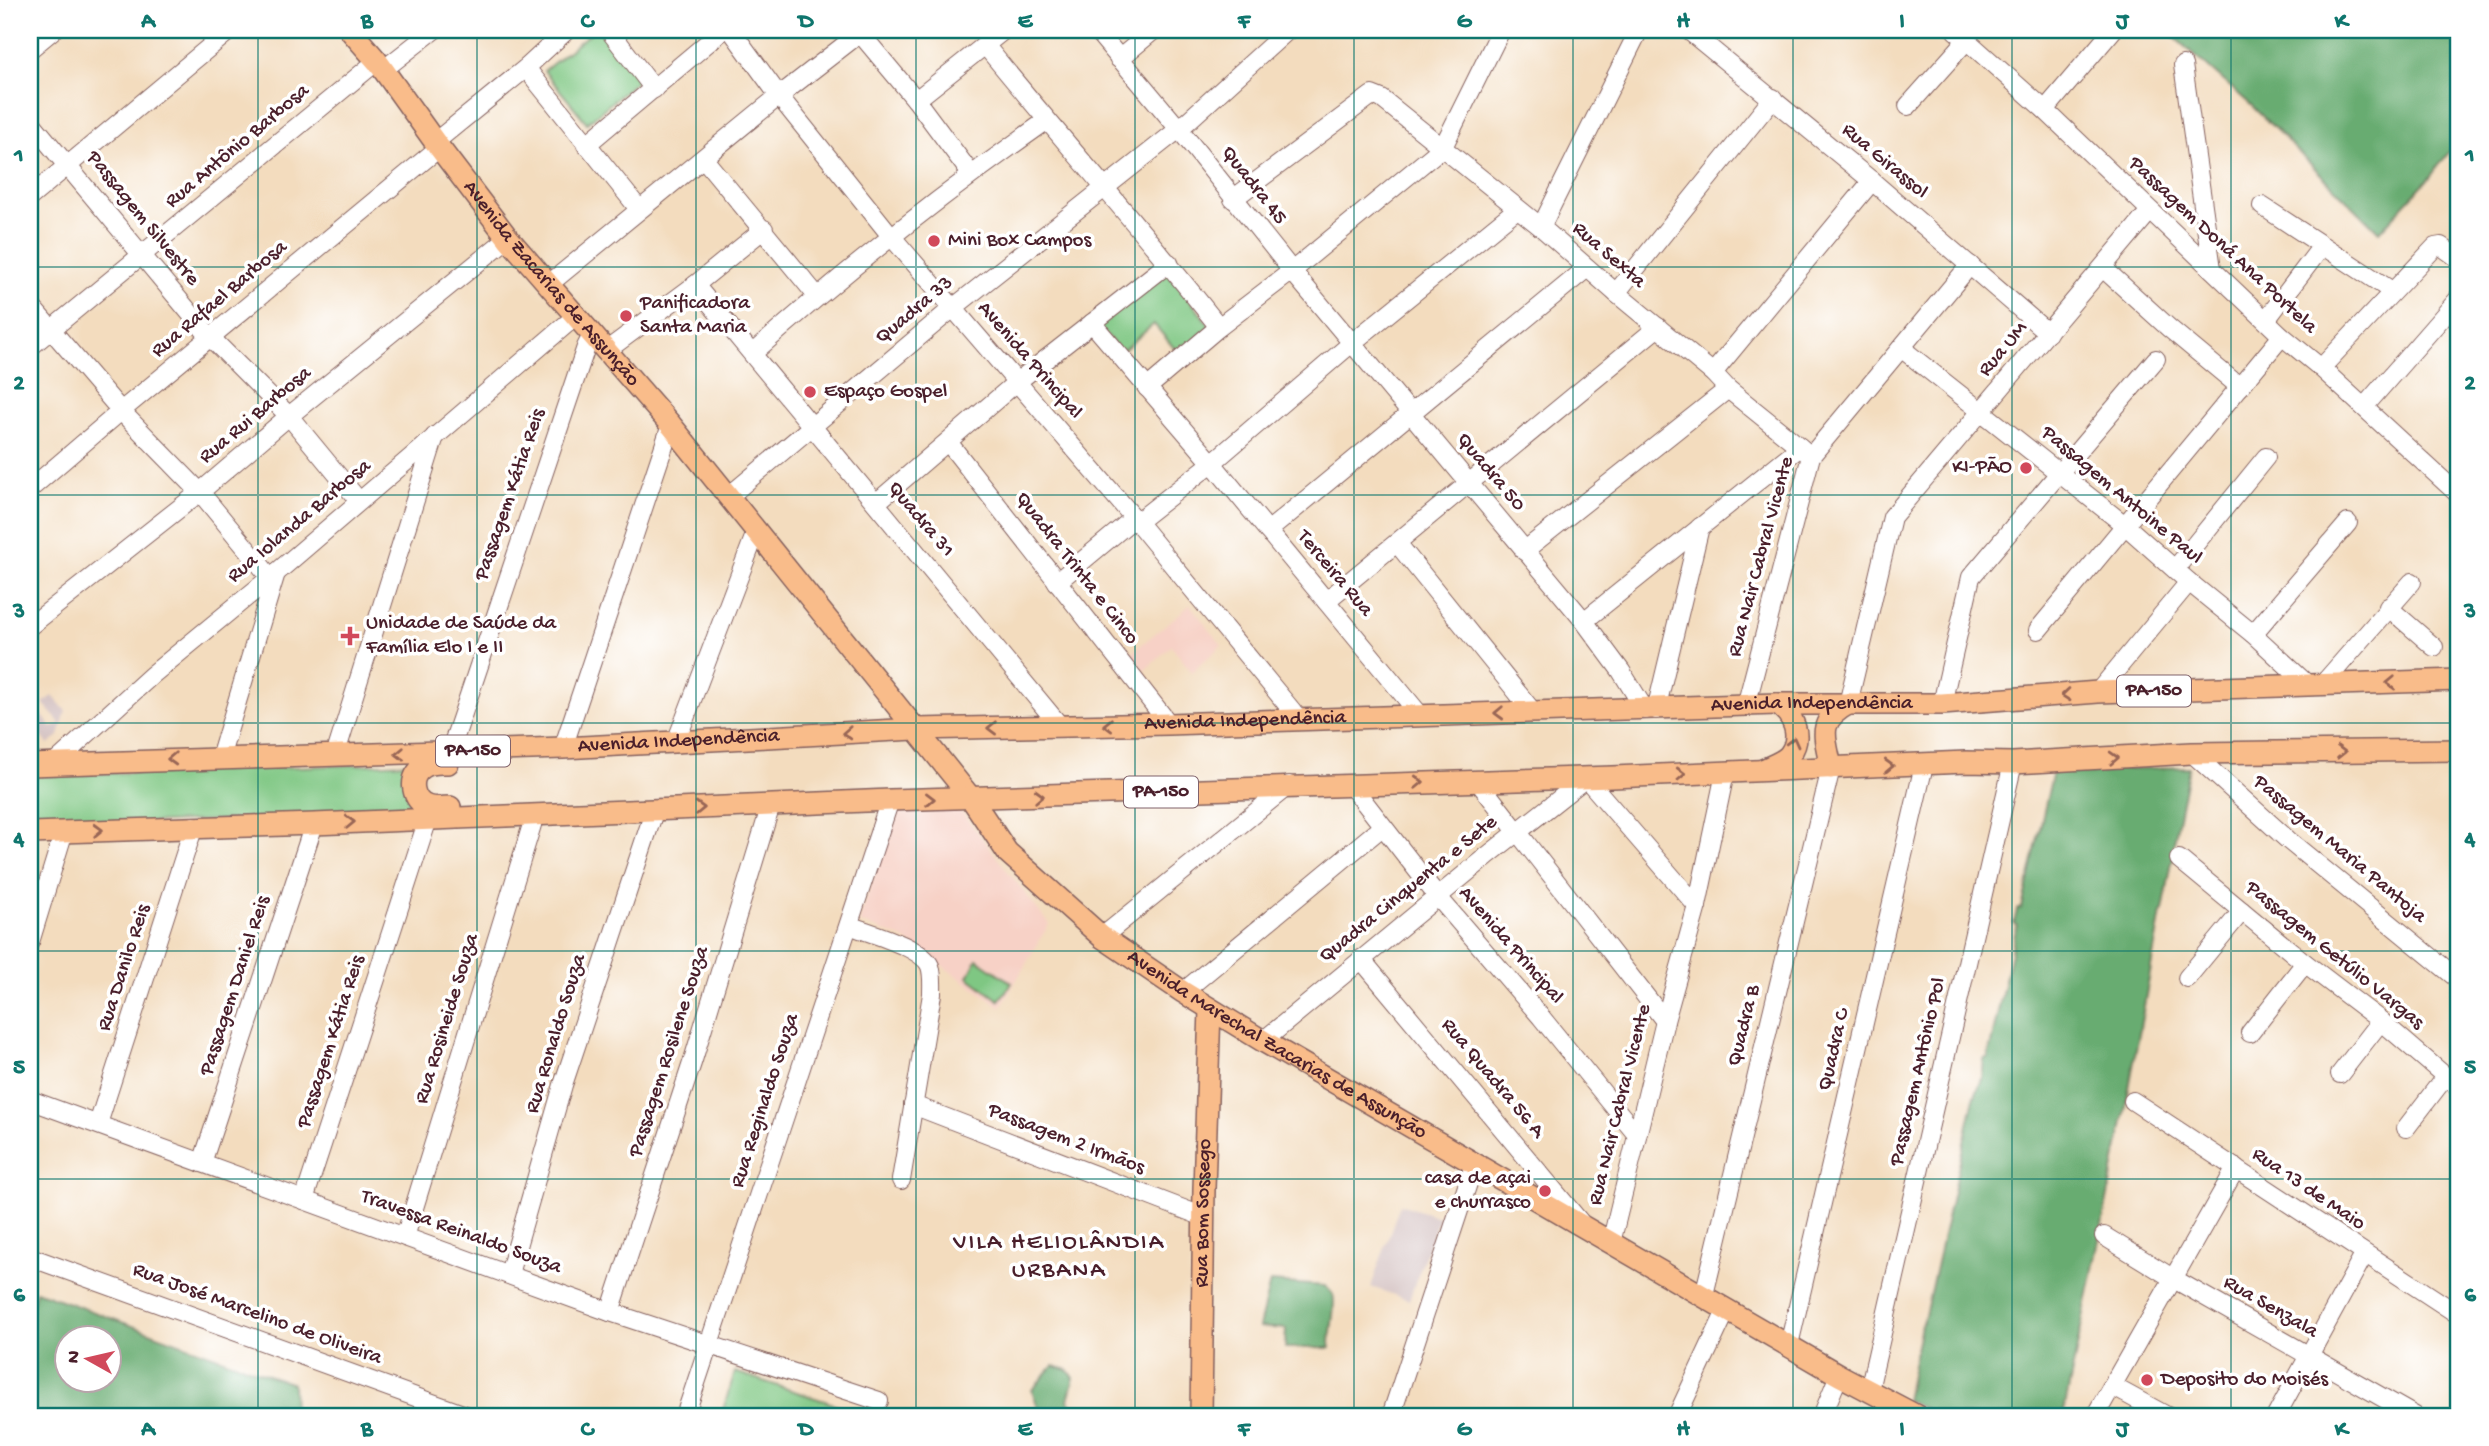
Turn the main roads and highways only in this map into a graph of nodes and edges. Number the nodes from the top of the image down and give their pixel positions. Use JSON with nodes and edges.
{"nodes":[{"id":1,"x":351,"y":30,"type":"edge"},
{"id":2,"x":756,"y":533,"type":"joint"},
{"id":3,"x":2459,"y":680,"type":"edge"},
{"id":4,"x":1777,"y":704,"type":"junction"},
{"id":5,"x":1849,"y":704,"type":"junction"},
{"id":6,"x":915,"y":729,"type":"junction"},
{"id":7,"x":602,"y":746,"type":"junction"},
{"id":8,"x":2459,"y":750,"type":"edge"},
{"id":9,"x":30,"y":765,"type":"edge"},
{"id":10,"x":1831,"y":768,"type":"junction"},
{"id":11,"x":1760,"y":771,"type":"junction"},
{"id":12,"x":971,"y":798,"type":"junction"},
{"id":13,"x":617,"y":811,"type":"junction"},
{"id":14,"x":30,"y":833,"type":"edge"},
{"id":15,"x":1210,"y":1009,"type":"junction"},
{"id":16,"x":1892,"y":1410,"type":"edge"},
{"id":17,"x":1201,"y":1416,"type":"edge"},
{"id":18,"x":1917,"y":1416,"type":"edge"}],
"edges":[{"from":1,"to":2,"type":"main road","name":"Avenida Zacarias de Assunção"},
{"from":2,"to":6,"type":"main road","name":"Avenida Marechal Zacarias de Assunção"},
{"from":3,"to":5,"type":"main road","name":"Avenida Independência","number":"PA-150","one_way":true},
{"from":4,"to":5,"type":"main road","name":"Avenida Independência","number":"PA-150"},
{"from":4,"to":6,"type":"main road","name":"Avenida Independência","number":"PA-150","one_way":true},
{"from":11,"to":4,"type":"main road","one_way":true},
{"from":5,"to":10,"type":"main road"},
{"from":6,"to":7,"type":"main road","name":"Avenida Independência","number":"PA-150","one_way":true},
{"from":6,"to":12,"type":"main road","name":"Avenida Marechal Zacarias de Assunção"},
{"from":7,"to":9,"type":"main road","name":"Avenida Independência","number":"PA-150","one_way":true},
{"from":7,"to":13,"type":"main road"},
{"from":10,"to":8,"type":"main road","number":"PA-150","one_way":true},
{"from":10,"to":11,"type":"main road","number":"PA-150"},
{"from":12,"to":11,"type":"main road","number":"PA-150","one_way":true},
{"from":13,"to":12,"type":"main road","number":"PA-150","one_way":true},
{"from":12,"to":15,"type":"main road","name":"Avenida Marechal Zacarias de Assunção"},
{"from":14,"to":13,"type":"main road","number":"PA-150","one_way":true},
{"from":15,"to":16,"type":"main road","name":"Avenida Marechal Zacarias de Assunção"},
{"from":15,"to":17,"type":"main road","name":"Rua Bom Sossego"},
{"from":16,"to":18,"type":"main road","name":"Avenida Marechal Zacarias de Assunção"}]}
